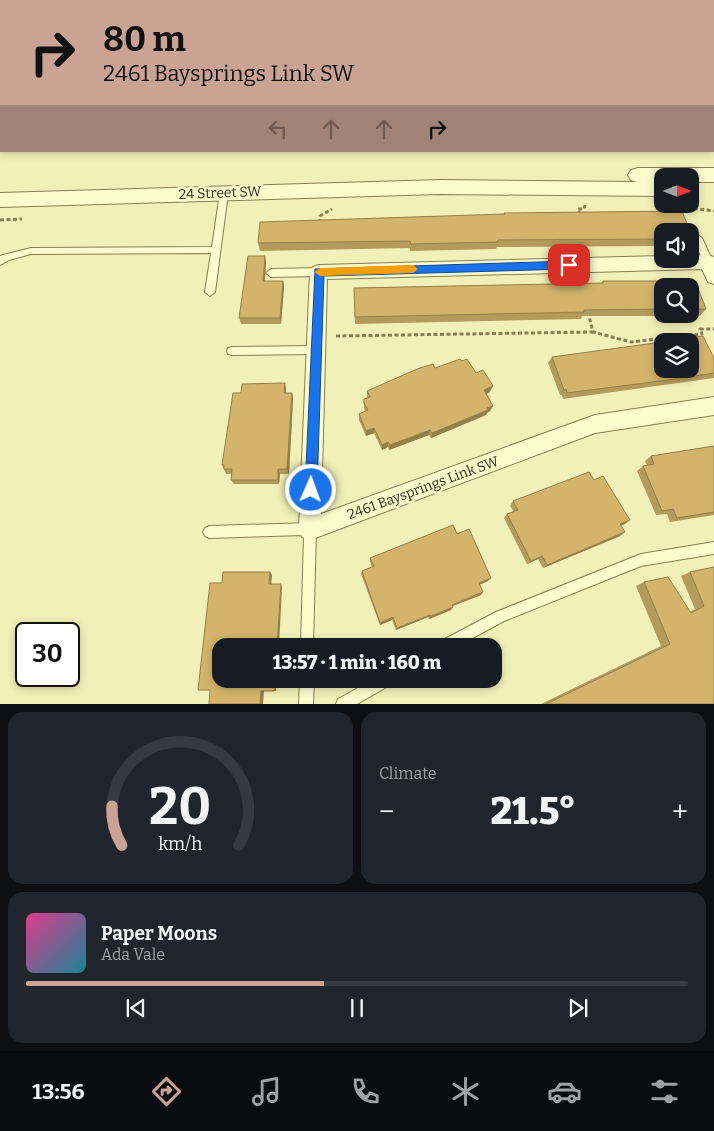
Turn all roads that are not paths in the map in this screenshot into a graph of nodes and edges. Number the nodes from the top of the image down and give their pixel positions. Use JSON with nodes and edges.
{"nodes":[{"id":1,"x":440,"y":187,"type":"junction"},
{"id":2,"x":708,"y":187,"type":"edge"},
{"id":3,"x":654,"y":189,"type":"edge"},
{"id":4,"x":224,"y":193,"type":"junction"},
{"id":5,"x":0,"y":200,"type":"edge"},
{"id":6,"x":699,"y":240,"type":"edge"},
{"id":7,"x":216,"y":250,"type":"junction"},
{"id":8,"x":0,"y":261,"type":"edge"},
{"id":9,"x":711,"y":270,"type":"edge"},
{"id":10,"x":319,"y":272,"type":"junction"},
{"id":11,"x":271,"y":273,"type":"dead end"},
{"id":12,"x":210,"y":292,"type":"dead end"},
{"id":13,"x":316,"y":343,"type":"junction"},
{"id":14,"x":232,"y":351,"type":"dead end"},
{"id":15,"x":714,"y":406,"type":"edge"},
{"id":16,"x":310,"y":529,"type":"junction"},
{"id":17,"x":209,"y":532,"type":"dead end"},
{"id":18,"x":714,"y":548,"type":"edge"},
{"id":19,"x":307,"y":638,"type":"edge"},
{"id":20,"x":460,"y":638,"type":"edge"},
{"id":21,"x":307,"y":688,"type":"edge"},
{"id":22,"x":371,"y":688,"type":"edge"},
{"id":23,"x":306,"y":704,"type":"edge"},
{"id":24,"x":342,"y":704,"type":"edge"}],
"edges":[{"from":1,"to":2,"type":"street","name":"24 Street SW"},
{"from":1,"to":3,"type":"street","name":"24 Street SW"},
{"from":1,"to":4,"type":"street","name":"24 Street SW"},
{"from":4,"to":5,"type":"street","name":"24 Street SW"},
{"from":4,"to":7,"type":"lane"},
{"from":6,"to":9,"type":"lane"},
{"from":7,"to":8,"type":"lane"},
{"from":7,"to":12,"type":"lane"},
{"from":9,"to":10,"type":"street"},
{"from":10,"to":11,"type":"lane"},
{"from":10,"to":13,"type":"street"},
{"from":13,"to":14,"type":"lane"},
{"from":13,"to":16,"type":"street"},
{"from":15,"to":16,"type":"street","name":"2461 Baysprings Link SW"},
{"from":16,"to":17,"type":"lane"},
{"from":16,"to":19,"type":"lane"},
{"from":18,"to":20,"type":"lane"},
{"from":21,"to":23,"type":"lane"},
{"from":22,"to":24,"type":"lane"}]}
